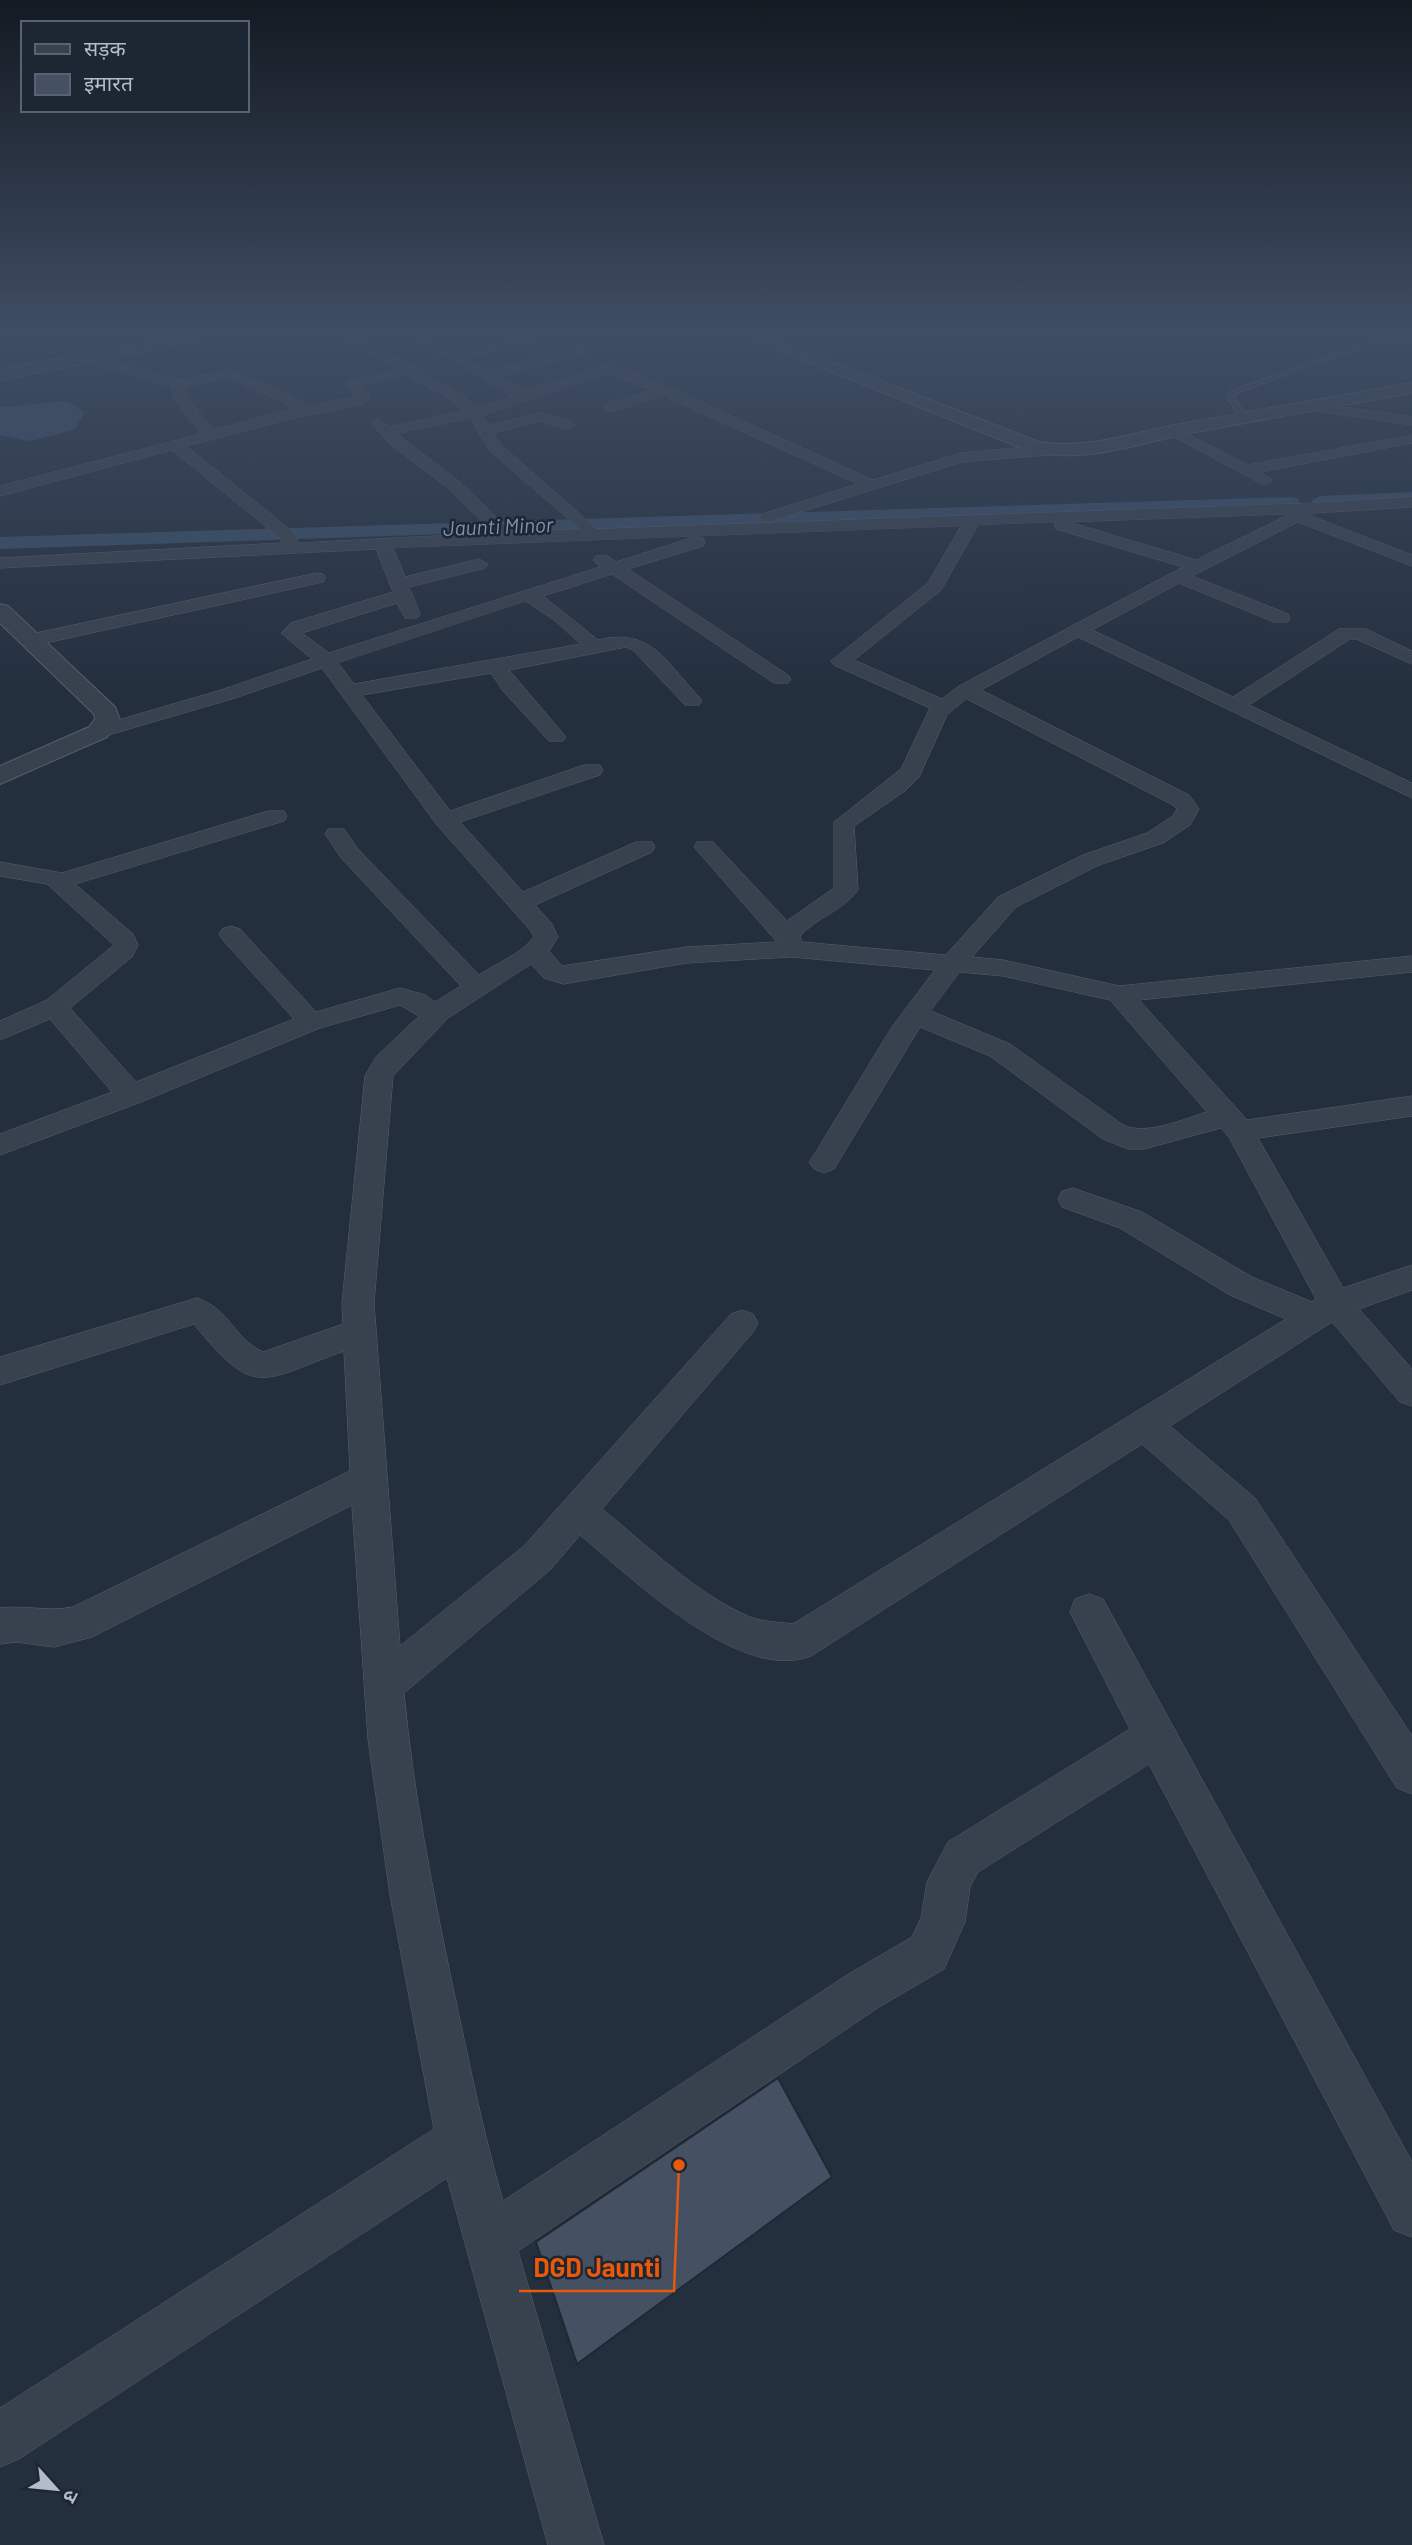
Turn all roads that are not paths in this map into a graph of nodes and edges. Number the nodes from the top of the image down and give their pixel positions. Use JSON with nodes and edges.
{"nodes":[{"id":1,"x":149,"y":452,"type":"edge"},
{"id":2,"x":183,"y":452,"type":"edge"},
{"id":3,"x":412,"y":452,"type":"edge"},
{"id":4,"x":499,"y":452,"type":"edge"},
{"id":5,"x":799,"y":452,"type":"edge"},
{"id":6,"x":1029,"y":452,"type":"edge"},
{"id":7,"x":1212,"y":452,"type":"edge"},
{"id":8,"x":1343,"y":452,"type":"edge"},
{"id":9,"x":1245,"y":470,"type":"junction"},
{"id":10,"x":874,"y":486,"type":"junction"},
{"id":11,"x":0,"y":491,"type":"edge"},
{"id":12,"x":1412,"y":502,"type":"edge"},
{"id":13,"x":1306,"y":512,"type":"junction"},
{"id":14,"x":1037,"y":517,"type":"junction"},
{"id":15,"x":973,"y":520,"type":"junction"},
{"id":16,"x":749,"y":524,"type":"junction"},
{"id":17,"x":585,"y":530,"type":"junction"},
{"id":18,"x":503,"y":532,"type":"junction"},
{"id":19,"x":289,"y":542,"type":"junction"},
{"id":20,"x":383,"y":544,"type":"junction"},
{"id":21,"x":0,"y":546,"type":"edge"},
{"id":22,"x":1409,"y":557,"type":"edge"},
{"id":23,"x":0,"y":563,"type":"edge"},
{"id":24,"x":478,"y":564,"type":"dead end"},
{"id":25,"x":1198,"y":566,"type":"junction"},
{"id":26,"x":612,"y":569,"type":"junction"},
{"id":27,"x":1178,"y":576,"type":"junction"},
{"id":28,"x":317,"y":578,"type":"dead end"},
{"id":29,"x":402,"y":590,"type":"junction"},
{"id":30,"x":528,"y":594,"type":"junction"},
{"id":31,"x":0,"y":611,"type":"edge"},
{"id":32,"x":1281,"y":618,"type":"dead end"},
{"id":33,"x":418,"y":629,"type":"junction"},
{"id":34,"x":1077,"y":630,"type":"junction"},
{"id":35,"x":32,"y":640,"type":"junction"},
{"id":36,"x":595,"y":647,"type":"junction"},
{"id":37,"x":1412,"y":657,"type":"edge"},
{"id":38,"x":327,"y":661,"type":"junction"},
{"id":39,"x":498,"y":668,"type":"junction"},
{"id":40,"x":781,"y":679,"type":"dead end"},
{"id":41,"x":966,"y":690,"type":"junction"},
{"id":42,"x":350,"y":691,"type":"junction"},
{"id":43,"x":692,"y":701,"type":"dead end"},
{"id":44,"x":1236,"y":705,"type":"junction"},
{"id":45,"x":942,"y":706,"type":"junction"},
{"id":46,"x":98,"y":732,"type":"junction"},
{"id":47,"x":556,"y":737,"type":"dead end"},
{"id":48,"x":592,"y":770,"type":"dead end"},
{"id":49,"x":0,"y":776,"type":"edge"},
{"id":50,"x":1412,"y":791,"type":"edge"},
{"id":51,"x":276,"y":816,"type":"dead end"},
{"id":52,"x":445,"y":820,"type":"junction"},
{"id":53,"x":337,"y":834,"type":"dead end"},
{"id":54,"x":705,"y":847,"type":"dead end"},
{"id":55,"x":644,"y":848,"type":"dead end"},
{"id":56,"x":0,"y":869,"type":"edge"},
{"id":57,"x":58,"y":882,"type":"junction"},
{"id":58,"x":519,"y":903,"type":"junction"},
{"id":59,"x":231,"y":934,"type":"dead end"},
{"id":60,"x":790,"y":943,"type":"junction"},
{"id":61,"x":533,"y":955,"type":"junction"},
{"id":62,"x":954,"y":962,"type":"junction"},
{"id":63,"x":1412,"y":964,"type":"edge"},
{"id":64,"x":476,"y":986,"type":"junction"},
{"id":65,"x":1119,"y":994,"type":"junction"},
{"id":66,"x":56,"y":1006,"type":"junction"},
{"id":67,"x":439,"y":1012,"type":"junction"},
{"id":68,"x":916,"y":1015,"type":"junction"},
{"id":69,"x":311,"y":1022,"type":"junction"},
{"id":70,"x":0,"y":1031,"type":"edge"},
{"id":71,"x":131,"y":1096,"type":"junction"},
{"id":72,"x":1412,"y":1106,"type":"edge"},
{"id":73,"x":1233,"y":1124,"type":"junction"},
{"id":74,"x":0,"y":1145,"type":"edge"},
{"id":75,"x":824,"y":1162,"type":"dead end"},
{"id":76,"x":1073,"y":1199,"type":"dead end"},
{"id":77,"x":1412,"y":1277,"type":"edge"},
{"id":78,"x":1325,"y":1310,"type":"junction"},
{"id":79,"x":742,"y":1323,"type":"dead end"},
{"id":80,"x":360,"y":1331,"type":"junction"},
{"id":81,"x":0,"y":1371,"type":"edge"},
{"id":82,"x":1412,"y":1392,"type":"edge"},
{"id":83,"x":1144,"y":1424,"type":"junction"},
{"id":84,"x":368,"y":1479,"type":"junction"},
{"id":85,"x":579,"y":1513,"type":"junction"},
{"id":86,"x":1089,"y":1612,"type":"dead end"},
{"id":87,"x":0,"y":1626,"type":"edge"},
{"id":88,"x":383,"y":1685,"type":"junction"},
{"id":89,"x":1156,"y":1736,"type":"junction"},
{"id":90,"x":1412,"y":1773,"type":"edge"},
{"id":91,"x":461,"y":2140,"type":"junction"},
{"id":92,"x":1412,"y":2213,"type":"edge"},
{"id":93,"x":490,"y":2240,"type":"junction"},
{"id":94,"x":0,"y":2440,"type":"edge"},
{"id":95,"x":576,"y":2545,"type":"edge"}],
"edges":[{"from":1,"to":11,"type":"street"},
{"from":2,"to":19,"type":"street"},
{"from":3,"to":18,"type":"street"},
{"from":4,"to":17,"type":"street"},
{"from":5,"to":10,"type":"street"},
{"from":6,"to":10,"type":"street"},
{"from":7,"to":9,"type":"street"},
{"from":8,"to":9,"type":"street"},
{"from":9,"to":13,"type":"street"},
{"from":10,"to":16,"type":"street"},
{"from":12,"to":13,"type":"street"},
{"from":13,"to":14,"type":"street"},
{"from":13,"to":22,"type":"street"},
{"from":13,"to":25,"type":"street"},
{"from":14,"to":15,"type":"street"},
{"from":14,"to":25,"type":"street"},
{"from":15,"to":16,"type":"street"},
{"from":15,"to":45,"type":"street"},
{"from":16,"to":17,"type":"street"},
{"from":16,"to":17,"type":"street"},
{"from":16,"to":26,"type":"street"},
{"from":17,"to":18,"type":"street"},
{"from":17,"to":26,"type":"street"},
{"from":18,"to":19,"type":"street"},
{"from":18,"to":20,"type":"street"},
{"from":19,"to":20,"type":"street"},
{"from":19,"to":21,"type":"street"},
{"from":19,"to":23,"type":"street"},
{"from":20,"to":29,"type":"street"},
{"from":24,"to":29,"type":"street"},
{"from":25,"to":27,"type":"street"},
{"from":26,"to":30,"type":"street"},
{"from":26,"to":40,"type":"street"},
{"from":27,"to":32,"type":"street"},
{"from":27,"to":34,"type":"street"},
{"from":28,"to":35,"type":"street"},
{"from":29,"to":33,"type":"street"},
{"from":29,"to":38,"type":"street"},
{"from":30,"to":33,"type":"street"},
{"from":30,"to":36,"type":"street"},
{"from":31,"to":35,"type":"street"},
{"from":33,"to":38,"type":"street"},
{"from":34,"to":41,"type":"street"},
{"from":34,"to":44,"type":"street"},
{"from":35,"to":46,"type":"street"},
{"from":36,"to":39,"type":"street"},
{"from":36,"to":43,"type":"street"},
{"from":37,"to":44,"type":"street"},
{"from":38,"to":42,"type":"street"},
{"from":38,"to":46,"type":"street"},
{"from":39,"to":42,"type":"street"},
{"from":39,"to":47,"type":"street"},
{"from":41,"to":45,"type":"street"},
{"from":41,"to":62,"type":"street"},
{"from":42,"to":52,"type":"street"},
{"from":44,"to":50,"type":"street"},
{"from":45,"to":60,"type":"street"},
{"from":46,"to":49,"type":"street"},
{"from":48,"to":52,"type":"street"},
{"from":51,"to":57,"type":"street"},
{"from":52,"to":58,"type":"street"},
{"from":53,"to":64,"type":"street"},
{"from":54,"to":60,"type":"street"},
{"from":55,"to":58,"type":"street"},
{"from":56,"to":57,"type":"street"},
{"from":57,"to":66,"type":"street"},
{"from":58,"to":61,"type":"street"},
{"from":59,"to":69,"type":"street"},
{"from":60,"to":61,"type":"street"},
{"from":60,"to":62,"type":"street"},
{"from":61,"to":64,"type":"street"},
{"from":62,"to":65,"type":"street"},
{"from":62,"to":68,"type":"street"},
{"from":63,"to":65,"type":"street"},
{"from":64,"to":67,"type":"street"},
{"from":65,"to":73,"type":"street"},
{"from":66,"to":70,"type":"street"},
{"from":66,"to":71,"type":"street"},
{"from":67,"to":69,"type":"street"},
{"from":67,"to":80,"type":"street"},
{"from":68,"to":73,"type":"street"},
{"from":68,"to":75,"type":"street"},
{"from":69,"to":71,"type":"street"},
{"from":71,"to":74,"type":"street"},
{"from":72,"to":73,"type":"street"},
{"from":73,"to":78,"type":"street"},
{"from":76,"to":78,"type":"street"},
{"from":77,"to":78,"type":"street"},
{"from":78,"to":82,"type":"street"},
{"from":78,"to":83,"type":"street"},
{"from":79,"to":85,"type":"street"},
{"from":80,"to":81,"type":"street"},
{"from":80,"to":84,"type":"street"},
{"from":83,"to":85,"type":"street"},
{"from":83,"to":90,"type":"street"},
{"from":84,"to":87,"type":"street"},
{"from":84,"to":88,"type":"street"},
{"from":85,"to":88,"type":"street"},
{"from":86,"to":89,"type":"street"},
{"from":88,"to":91,"type":"street"},
{"from":89,"to":92,"type":"street"},
{"from":89,"to":93,"type":"street"},
{"from":91,"to":93,"type":"street"},
{"from":91,"to":94,"type":"street"},
{"from":93,"to":95,"type":"street"}]}
